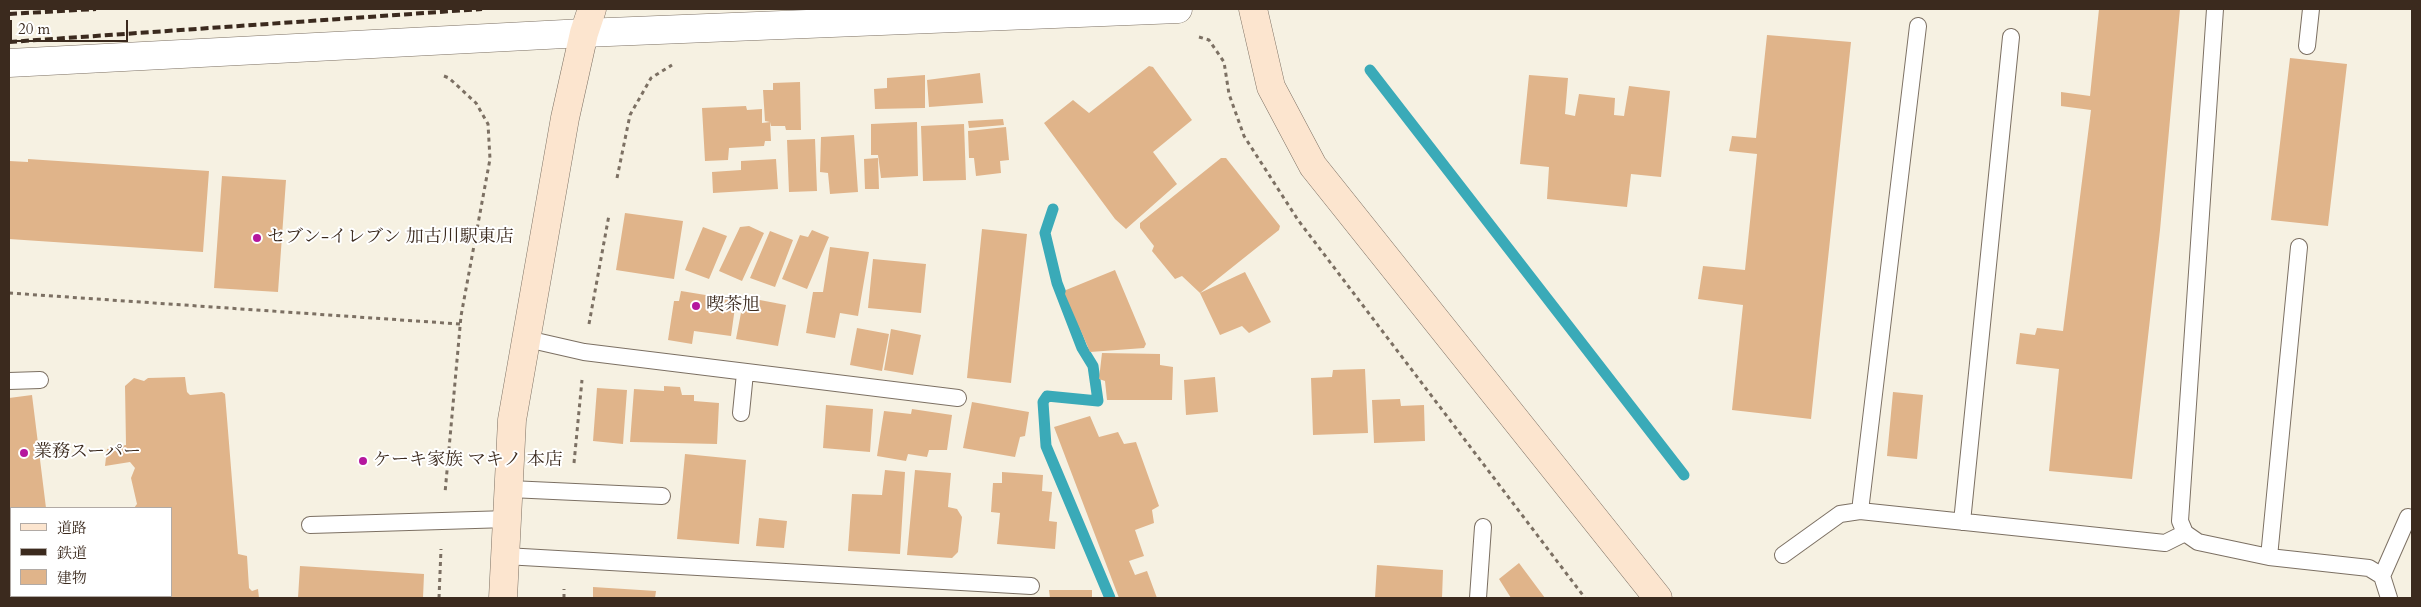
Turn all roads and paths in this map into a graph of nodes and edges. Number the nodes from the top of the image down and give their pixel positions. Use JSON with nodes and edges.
{"nodes":[{"id":1,"x":1178,"y":9,"type":"edge"},
{"id":2,"x":1253,"y":9,"type":"edge"},
{"id":3,"x":2216,"y":9,"type":"edge"},
{"id":4,"x":2311,"y":9,"type":"edge"},
{"id":5,"x":588,"y":21,"type":"edge"},
{"id":6,"x":1918,"y":26,"type":"dead end"},
{"id":7,"x":1191,"y":35,"type":"dead end"},
{"id":8,"x":2011,"y":37,"type":"dead end"},
{"id":9,"x":2307,"y":46,"type":"dead end"},
{"id":10,"x":678,"y":61,"type":"dead end"},
{"id":11,"x":9,"y":63,"type":"edge"},
{"id":12,"x":440,"y":75,"type":"dead end"},
{"id":13,"x":617,"y":178,"type":"dead end"},
{"id":14,"x":609,"y":215,"type":"dead end"},
{"id":15,"x":2299,"y":247,"type":"dead end"},
{"id":16,"x":9,"y":293,"type":"edge"},
{"id":17,"x":460,"y":324,"type":"junction"},
{"id":18,"x":527,"y":339,"type":"junction"},
{"id":19,"x":584,"y":352,"type":"junction"},
{"id":20,"x":745,"y":373,"type":"junction"},
{"id":21,"x":40,"y":380,"type":"dead end"},
{"id":22,"x":9,"y":381,"type":"edge"},
{"id":23,"x":958,"y":398,"type":"dead end"},
{"id":24,"x":741,"y":413,"type":"dead end"},
{"id":25,"x":510,"y":489,"type":"junction"},
{"id":26,"x":572,"y":492,"type":"junction"},
{"id":27,"x":662,"y":496,"type":"dead end"},
{"id":28,"x":1860,"y":511,"type":"junction"},
{"id":29,"x":2408,"y":517,"type":"dead end"},
{"id":30,"x":508,"y":519,"type":"junction"},
{"id":31,"x":442,"y":521,"type":"junction"},
{"id":32,"x":1962,"y":522,"type":"junction"},
{"id":33,"x":310,"y":526,"type":"dead end"},
{"id":34,"x":1484,"y":528,"type":"dead end"},
{"id":35,"x":2185,"y":533,"type":"junction"},
{"id":36,"x":1783,"y":555,"type":"dead end"},
{"id":37,"x":505,"y":556,"type":"junction"},
{"id":38,"x":2269,"y":557,"type":"junction"},
{"id":39,"x":2382,"y":576,"type":"junction"},
{"id":40,"x":1031,"y":586,"type":"dead end"},
{"id":41,"x":439,"y":598,"type":"edge"},
{"id":42,"x":503,"y":598,"type":"edge"},
{"id":43,"x":1478,"y":598,"type":"edge"},
{"id":44,"x":1585,"y":598,"type":"edge"},
{"id":45,"x":1658,"y":598,"type":"edge"},
{"id":46,"x":2389,"y":598,"type":"edge"}],
"edges":[{"from":1,"to":5,"type":"street"},
{"from":2,"to":45,"type":"street"},
{"from":3,"to":35,"type":"lane"},
{"from":4,"to":9,"type":"lane"},
{"from":5,"to":11,"type":"street"},
{"from":5,"to":18,"type":"street"},
{"from":6,"to":28,"type":"lane"},
{"from":7,"to":44,"type":"path"},
{"from":8,"to":32,"type":"lane"},
{"from":10,"to":13,"type":"path"},
{"from":12,"to":17,"type":"path"},
{"from":14,"to":19,"type":"path"},
{"from":15,"to":38,"type":"lane"},
{"from":16,"to":17,"type":"path"},
{"from":17,"to":31,"type":"path"},
{"from":18,"to":19,"type":"lane"},
{"from":18,"to":25,"type":"street"},
{"from":19,"to":20,"type":"lane"},
{"from":19,"to":26,"type":"path"},
{"from":20,"to":23,"type":"lane"},
{"from":20,"to":24,"type":"lane"},
{"from":21,"to":22,"type":"lane"},
{"from":25,"to":26,"type":"lane"},
{"from":25,"to":30,"type":"street"},
{"from":26,"to":27,"type":"lane"},
{"from":28,"to":32,"type":"lane"},
{"from":28,"to":36,"type":"lane"},
{"from":29,"to":39,"type":"lane"},
{"from":30,"to":31,"type":"lane"},
{"from":30,"to":37,"type":"street"},
{"from":31,"to":33,"type":"lane"},
{"from":31,"to":41,"type":"path"},
{"from":32,"to":35,"type":"lane"},
{"from":34,"to":43,"type":"lane"},
{"from":35,"to":38,"type":"lane"},
{"from":37,"to":40,"type":"lane"},
{"from":37,"to":42,"type":"street"},
{"from":38,"to":39,"type":"lane"},
{"from":39,"to":46,"type":"lane"}]}
